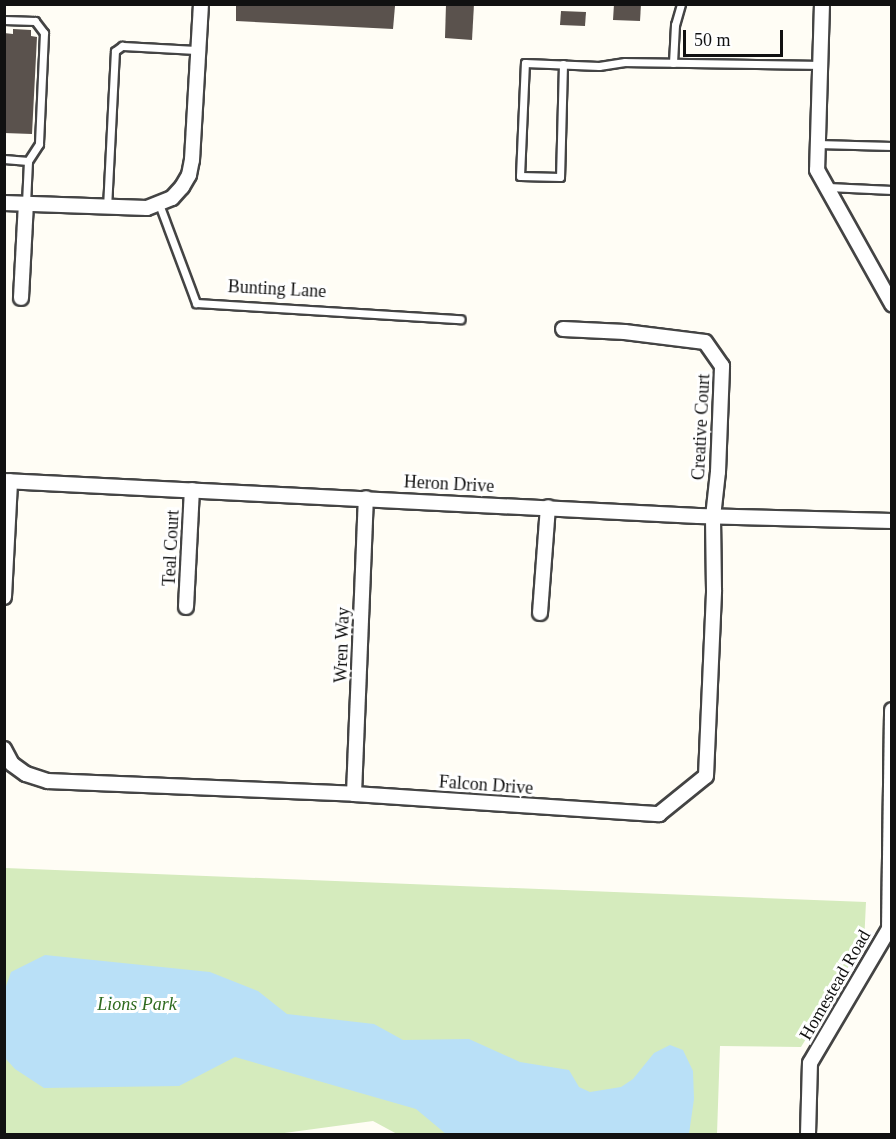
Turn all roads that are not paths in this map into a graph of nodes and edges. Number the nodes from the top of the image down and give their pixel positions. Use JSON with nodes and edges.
{"nodes":[{"id":1,"x":201,"y":4,"type":"edge"},
{"id":2,"x":681,"y":4,"type":"edge"},
{"id":3,"x":822,"y":4,"type":"edge"},
{"id":4,"x":4,"y":20,"type":"edge"},
{"id":5,"x":197,"y":50,"type":"junction"},
{"id":6,"x":673,"y":63,"type":"junction"},
{"id":7,"x":563,"y":64,"type":"junction"},
{"id":8,"x":820,"y":65,"type":"junction"},
{"id":9,"x":818,"y":144,"type":"junction"},
{"id":10,"x":891,"y":146,"type":"edge"},
{"id":11,"x":4,"y":159,"type":"edge"},
{"id":12,"x":28,"y":161,"type":"junction"},
{"id":13,"x":826,"y":187,"type":"junction"},
{"id":14,"x":891,"y":190,"type":"edge"},
{"id":15,"x":4,"y":203,"type":"edge"},
{"id":16,"x":26,"y":204,"type":"junction"},
{"id":17,"x":159,"y":204,"type":"junction"},
{"id":18,"x":107,"y":208,"type":"junction"},
{"id":19,"x":21,"y":298,"type":"dead end"},
{"id":20,"x":891,"y":304,"type":"edge"},
{"id":21,"x":461,"y":319,"type":"dead end"},
{"id":22,"x":563,"y":329,"type":"dead end"},
{"id":23,"x":7,"y":481,"type":"edge"},
{"id":24,"x":192,"y":490,"type":"junction"},
{"id":25,"x":366,"y":498,"type":"junction"},
{"id":26,"x":548,"y":507,"type":"junction"},
{"id":27,"x":713,"y":516,"type":"junction"},
{"id":28,"x":891,"y":521,"type":"edge"},
{"id":29,"x":4,"y":597,"type":"edge"},
{"id":30,"x":186,"y":607,"type":"dead end"},
{"id":31,"x":540,"y":614,"type":"dead end"},
{"id":32,"x":891,"y":710,"type":"edge"},
{"id":33,"x":4,"y":749,"type":"edge"},
{"id":34,"x":354,"y":794,"type":"junction"},
{"id":35,"x":890,"y":929,"type":"edge"},
{"id":36,"x":808,"y":1134,"type":"edge"}],
"edges":[{"from":1,"to":5,"type":"street"},
{"from":2,"to":6,"type":"lane"},
{"from":3,"to":8,"type":"street"},
{"from":4,"to":12,"type":"lane"},
{"from":5,"to":17,"type":"street"},
{"from":5,"to":18,"type":"lane"},
{"from":6,"to":7,"type":"lane"},
{"from":6,"to":8,"type":"lane"},
{"from":7,"to":7,"type":"lane"},
{"from":8,"to":9,"type":"street"},
{"from":9,"to":10,"type":"lane"},
{"from":9,"to":13,"type":"street"},
{"from":11,"to":12,"type":"lane"},
{"from":12,"to":16,"type":"lane"},
{"from":13,"to":14,"type":"lane"},
{"from":13,"to":20,"type":"street"},
{"from":15,"to":16,"type":"street"},
{"from":16,"to":18,"type":"street"},
{"from":16,"to":19,"type":"street"},
{"from":17,"to":18,"type":"street"},
{"from":17,"to":21,"type":"lane","name":"Bunting Lane"},
{"from":22,"to":27,"type":"street","name":"Creative Court"},
{"from":23,"to":24,"type":"street","name":"Heron Drive"},
{"from":23,"to":29,"type":"street"},
{"from":24,"to":25,"type":"street","name":"Heron Drive"},
{"from":24,"to":30,"type":"street","name":"Teal Court"},
{"from":25,"to":26,"type":"street","name":"Heron Drive"},
{"from":25,"to":34,"type":"street","name":"Wren Way"},
{"from":26,"to":27,"type":"street","name":"Heron Drive"},
{"from":26,"to":31,"type":"street"},
{"from":27,"to":28,"type":"street","name":"Heron Drive"},
{"from":27,"to":34,"type":"street","name":"Falcon Drive"},
{"from":32,"to":35,"type":"street","name":"Homestead Road"},
{"from":33,"to":34,"type":"street","name":"Falcon Drive"},
{"from":35,"to":36,"type":"street","name":"Homestead Road"}]}
